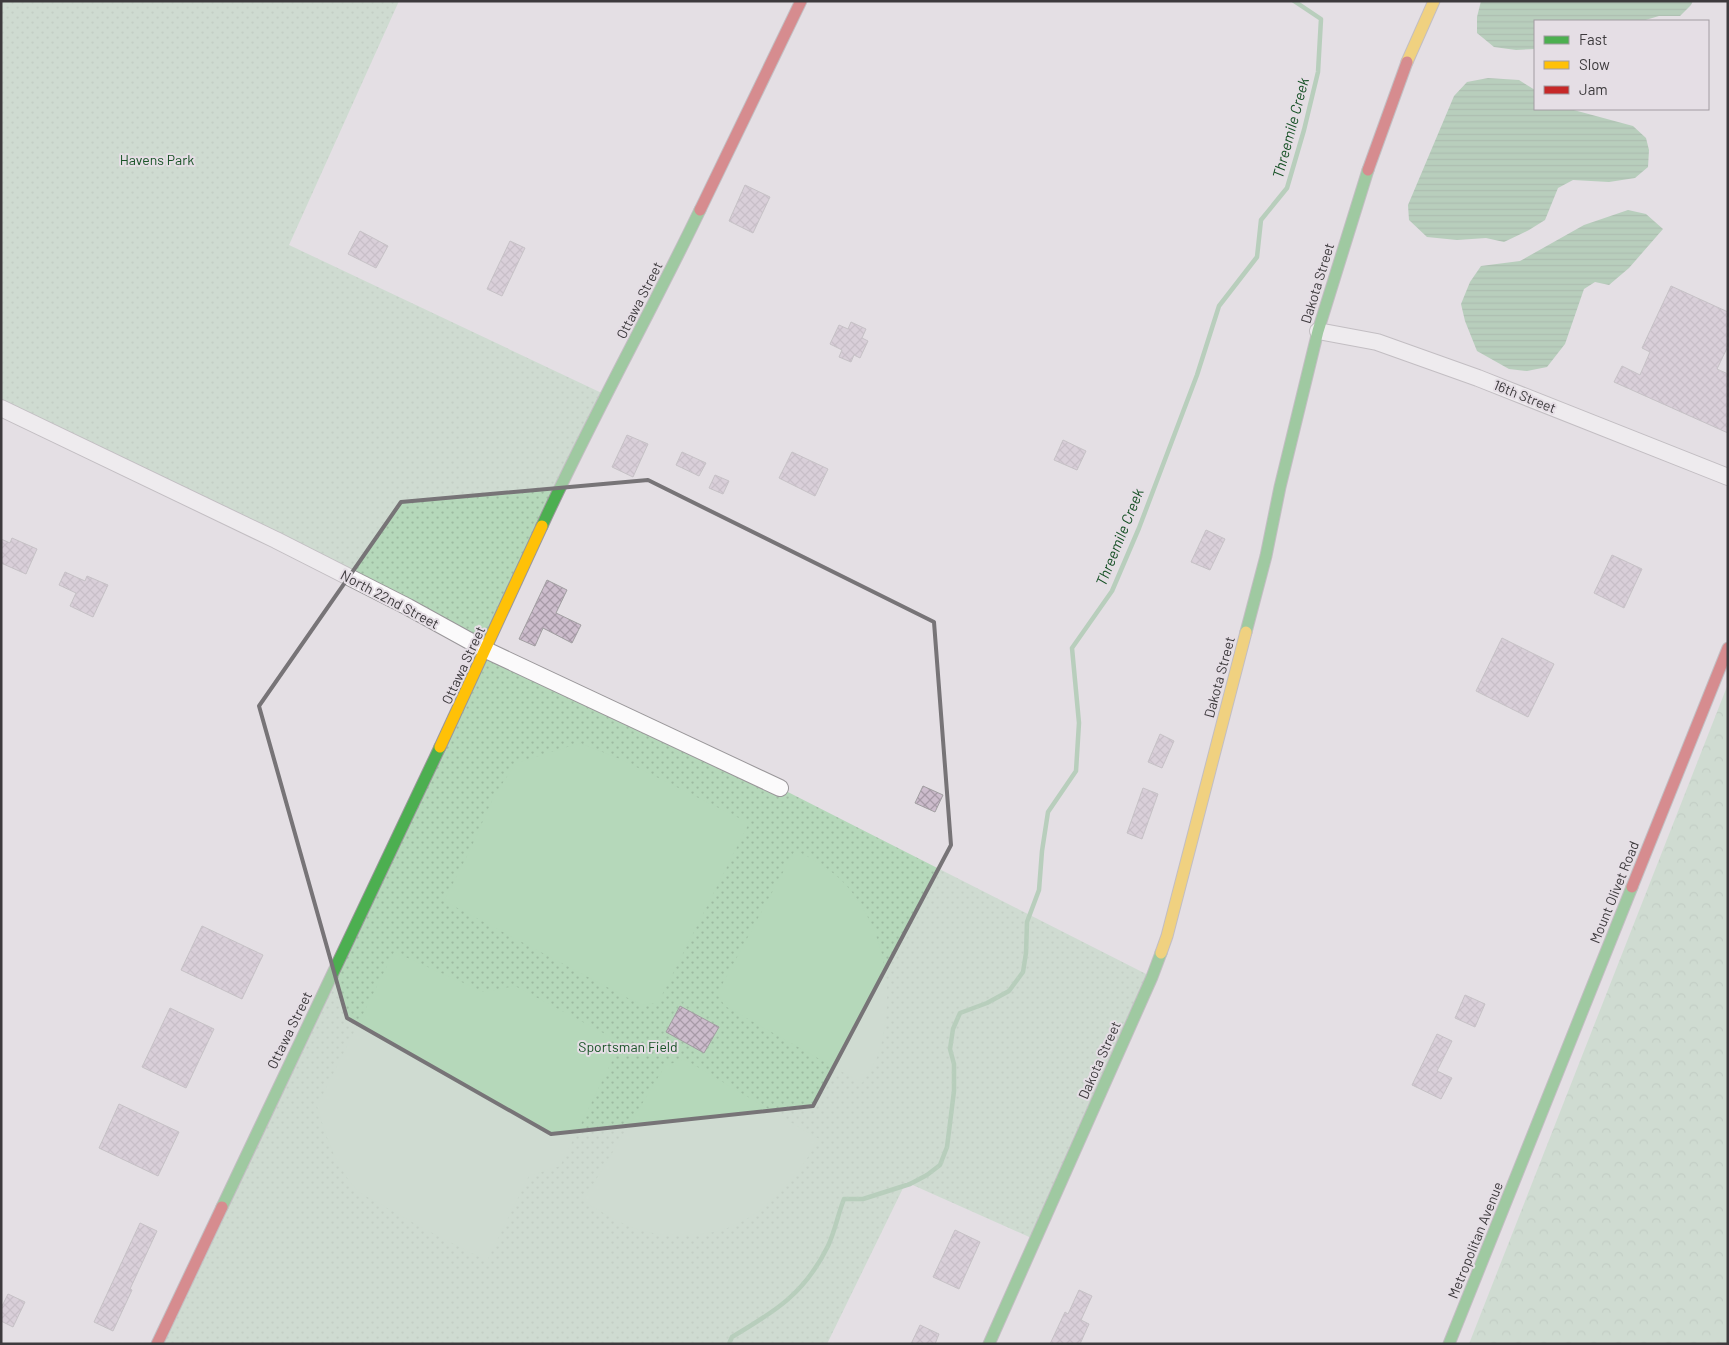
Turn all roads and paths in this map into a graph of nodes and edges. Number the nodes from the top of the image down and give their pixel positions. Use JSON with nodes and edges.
{"nodes":[{"id":1,"x":801,"y":1,"type":"edge"},
{"id":2,"x":1434,"y":1,"type":"edge"},
{"id":3,"x":1318,"y":331,"type":"junction"},
{"id":4,"x":1,"y":408,"type":"edge"},
{"id":5,"x":1728,"y":477,"type":"edge"},
{"id":6,"x":1728,"y":648,"type":"edge"},
{"id":7,"x":486,"y":650,"type":"junction"},
{"id":8,"x":780,"y":788,"type":"dead end"},
{"id":9,"x":1528,"y":1147,"type":"joint"},
{"id":10,"x":157,"y":1344,"type":"edge"},
{"id":11,"x":989,"y":1344,"type":"edge"},
{"id":12,"x":1449,"y":1344,"type":"edge"}],
"edges":[{"from":1,"to":7,"type":"street","name":"Ottawa Street"},
{"from":2,"to":3,"type":"street","name":"Dakota Street"},
{"from":3,"to":5,"type":"street","name":"16th Street"},
{"from":3,"to":11,"type":"street","name":"Dakota Street"},
{"from":4,"to":7,"type":"street","name":"North 22nd Street"},
{"from":6,"to":9,"type":"street","name":"Mount Olivet Road"},
{"from":7,"to":8,"type":"street","name":"North 22nd Street"},
{"from":7,"to":10,"type":"street","name":"Ottawa Street"},
{"from":9,"to":12,"type":"street","name":"Metropolitan Avenue"}]}
